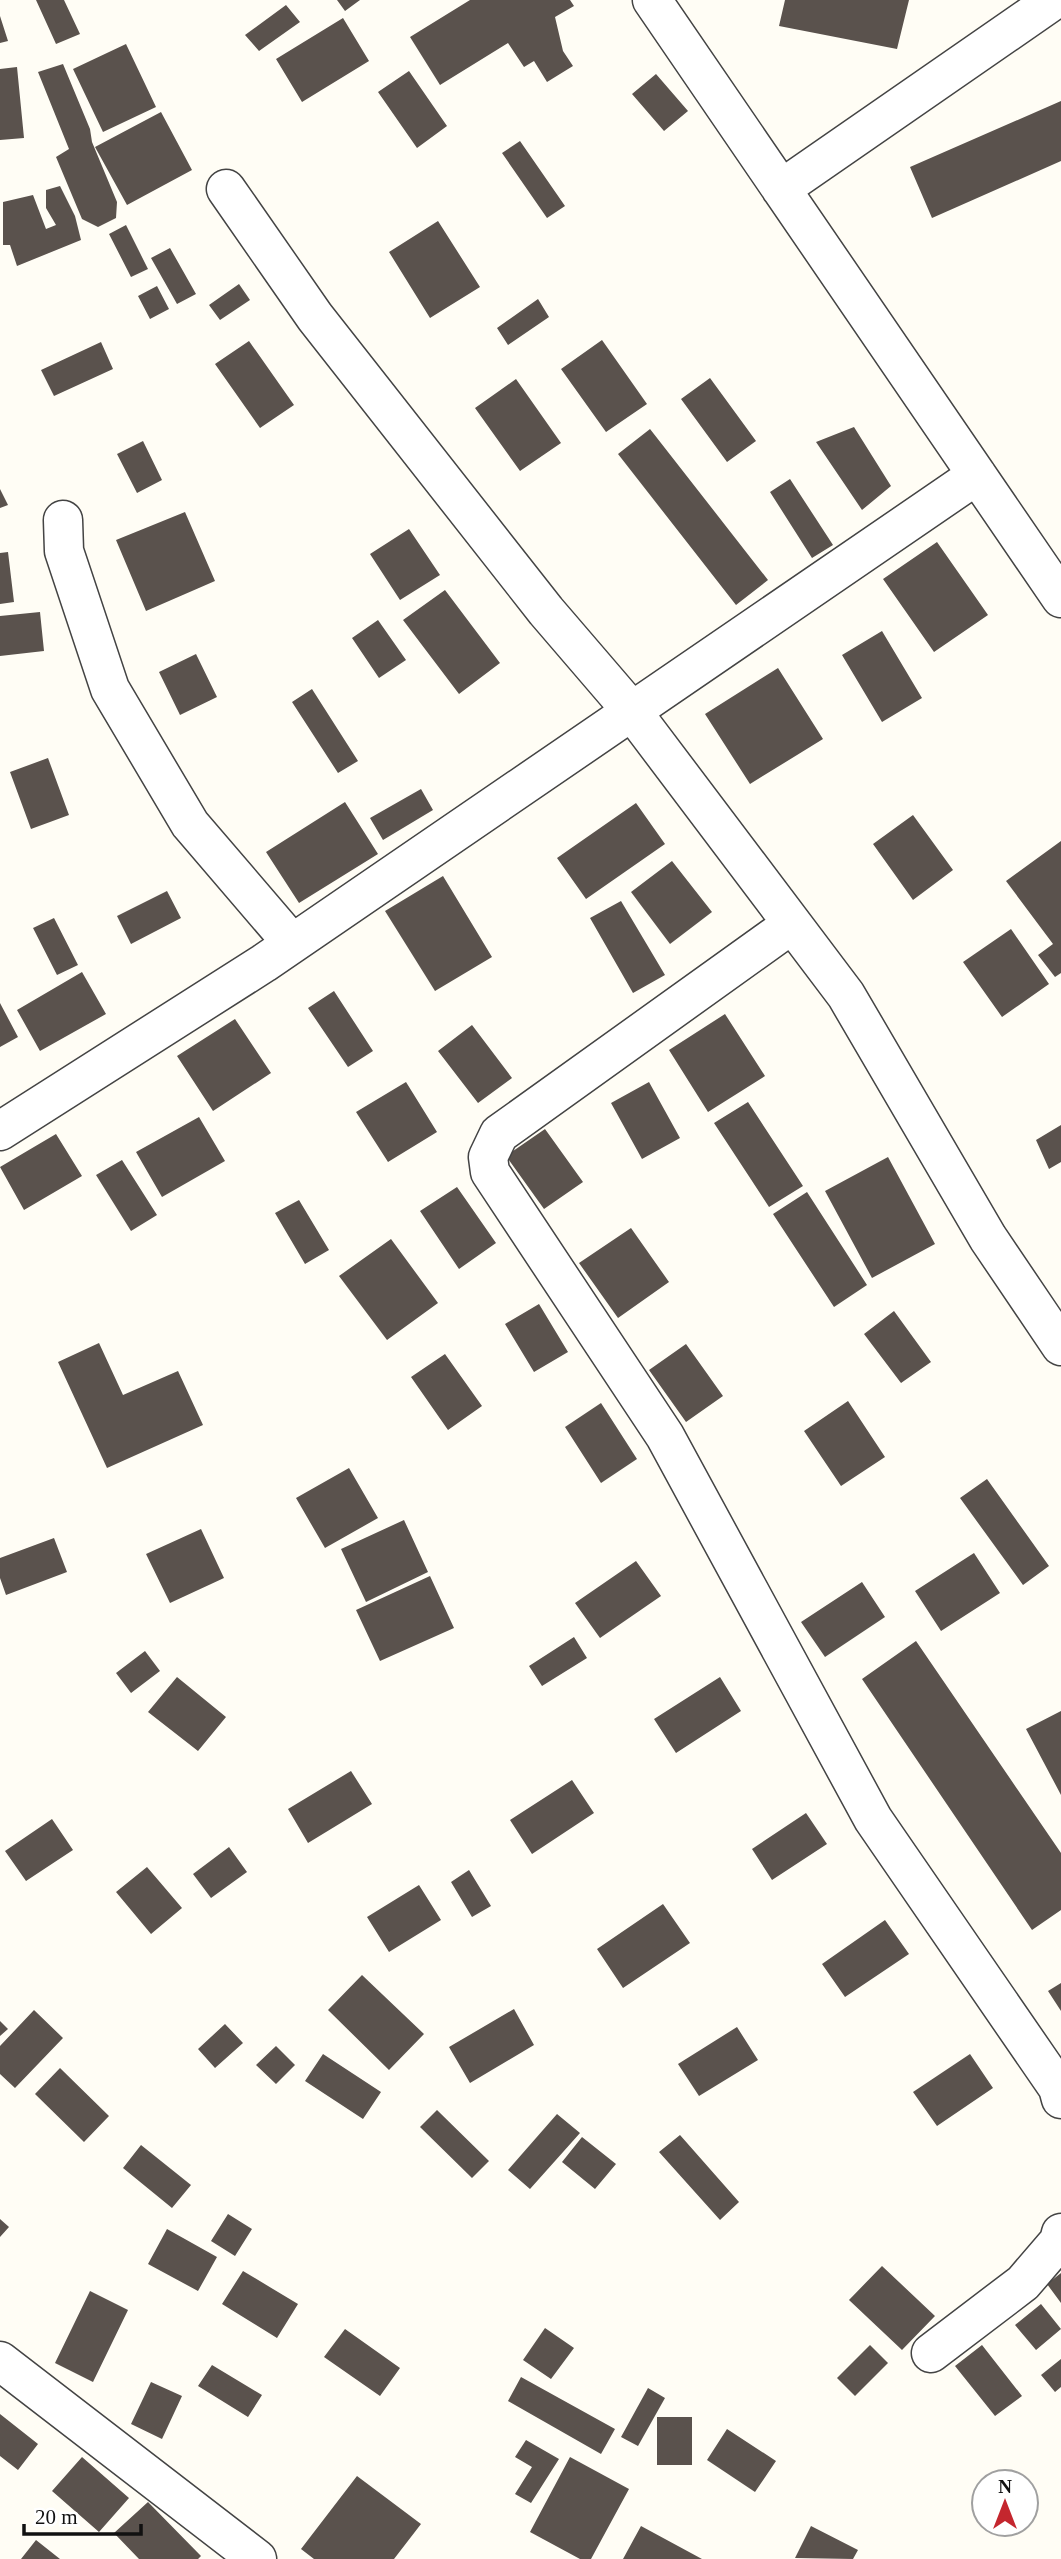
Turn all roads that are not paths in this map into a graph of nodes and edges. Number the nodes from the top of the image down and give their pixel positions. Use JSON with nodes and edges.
{"nodes":[{"id":1,"x":652,"y":0,"type":"edge"},
{"id":2,"x":1054,"y":0,"type":"edge"},
{"id":3,"x":226,"y":189,"type":"dead end"},
{"id":4,"x":781,"y":189,"type":"junction"},
{"id":5,"x":977,"y":475,"type":"junction"},
{"id":6,"x":63,"y":520,"type":"dead end"},
{"id":7,"x":1061,"y":598,"type":"edge"},
{"id":8,"x":631,"y":710,"type":"junction"},
{"id":9,"x":792,"y":924,"type":"junction"},
{"id":10,"x":292,"y":943,"type":"junction"},
{"id":11,"x":0,"y":1131,"type":"edge"},
{"id":12,"x":1061,"y":1346,"type":"edge"},
{"id":13,"x":1060,"y":2091,"type":"edge"},
{"id":14,"x":1061,"y":2234,"type":"edge"},
{"id":15,"x":931,"y":2353,"type":"dead end"},
{"id":16,"x":0,"y":2361,"type":"edge"},
{"id":17,"x":257,"y":2559,"type":"edge"}],
"edges":[{"from":1,"to":4,"type":"street"},
{"from":2,"to":4,"type":"street"},
{"from":3,"to":8,"type":"street"},
{"from":4,"to":5,"type":"street"},
{"from":5,"to":7,"type":"street"},
{"from":5,"to":8,"type":"street"},
{"from":6,"to":10,"type":"street"},
{"from":8,"to":9,"type":"street"},
{"from":8,"to":10,"type":"street"},
{"from":9,"to":12,"type":"street"},
{"from":9,"to":13,"type":"street"},
{"from":10,"to":11,"type":"street"},
{"from":14,"to":15,"type":"street"},
{"from":16,"to":17,"type":"street"}]}
